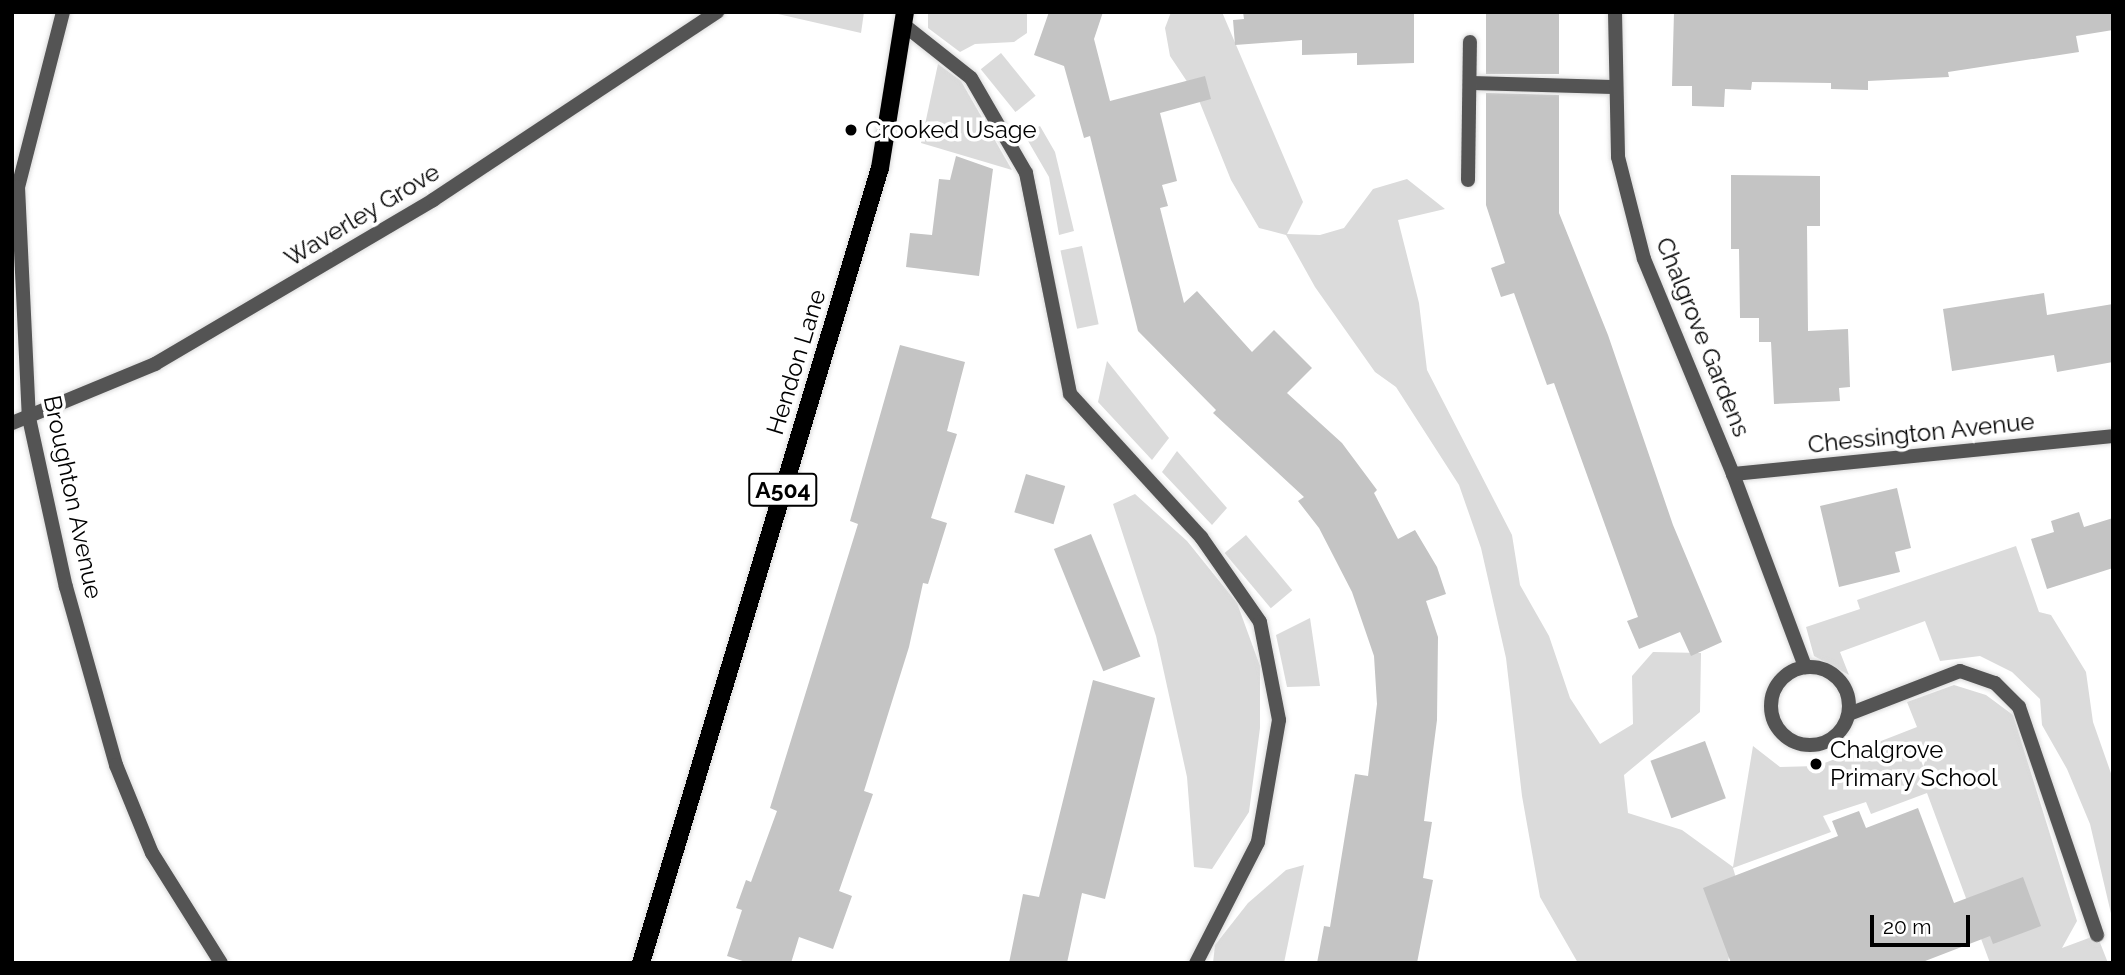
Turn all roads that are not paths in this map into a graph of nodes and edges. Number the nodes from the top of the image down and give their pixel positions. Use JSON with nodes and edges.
{"nodes":[{"id":1,"x":63,"y":12,"type":"edge"},
{"id":2,"x":717,"y":12,"type":"edge"},
{"id":3,"x":1615,"y":12,"type":"edge"},
{"id":4,"x":905,"y":19,"type":"edge"},
{"id":5,"x":1470,"y":42,"type":"dead end"},
{"id":6,"x":1470,"y":83,"type":"junction"},
{"id":7,"x":1614,"y":87,"type":"junction"},
{"id":8,"x":1468,"y":180,"type":"dead end"},
{"id":9,"x":29,"y":418,"type":"junction"},
{"id":10,"x":12,"y":423,"type":"edge"},
{"id":11,"x":2113,"y":436,"type":"edge"},
{"id":12,"x":1733,"y":474,"type":"junction"},
{"id":13,"x":1805,"y":667,"type":"junction"},
{"id":14,"x":1849,"y":714,"type":"junction"},
{"id":15,"x":2097,"y":935,"type":"dead end"},
{"id":16,"x":221,"y":963,"type":"edge"},
{"id":17,"x":641,"y":963,"type":"edge"},
{"id":18,"x":1196,"y":963,"type":"edge"}],
"edges":[{"from":1,"to":9,"type":"street","name":"Broughton Avenue"},
{"from":2,"to":9,"type":"street","name":"Waverley Grove"},
{"from":3,"to":7,"type":"street","name":"Chalgrove Gardens"},
{"from":4,"to":17,"type":"main road","name":"Hendon Lane","number":"A504"},
{"from":4,"to":18,"type":"street"},
{"from":5,"to":6,"type":"street"},
{"from":6,"to":7,"type":"street"},
{"from":6,"to":8,"type":"street"},
{"from":7,"to":12,"type":"street","name":"Chalgrove Gardens"},
{"from":9,"to":10,"type":"street","name":"Waverley Grove"},
{"from":9,"to":16,"type":"street","name":"Broughton Avenue"},
{"from":11,"to":12,"type":"street","name":"Chessington Avenue"},
{"from":12,"to":13,"type":"street","name":"Chalgrove Gardens"},
{"from":13,"to":14,"type":"street"},
{"from":13,"to":14,"type":"street"},
{"from":14,"to":15,"type":"street"}]}
